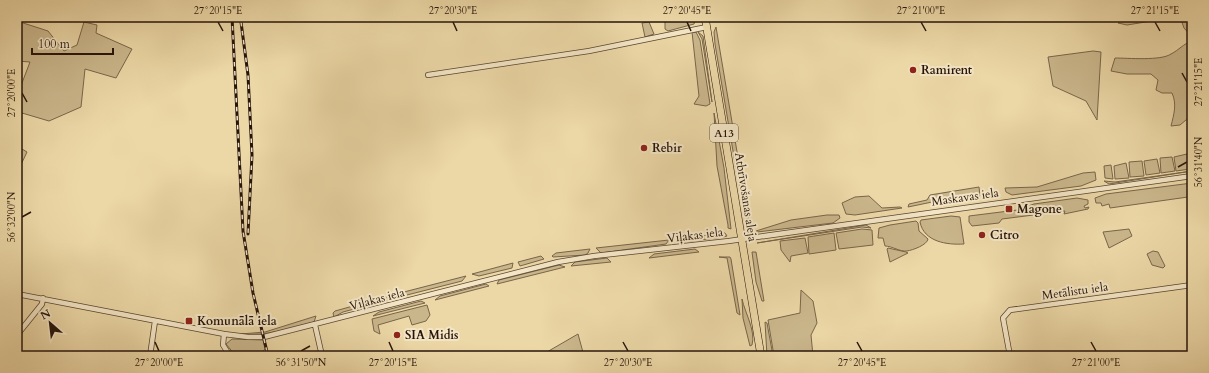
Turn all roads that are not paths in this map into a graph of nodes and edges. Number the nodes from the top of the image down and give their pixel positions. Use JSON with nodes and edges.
{"nodes":[{"id":1,"x":705,"y":17,"type":"edge"},
{"id":2,"x":707,"y":27,"type":"junction"},
{"id":3,"x":428,"y":75,"type":"dead end"},
{"id":4,"x":1192,"y":176,"type":"edge"},
{"id":5,"x":742,"y":239,"type":"junction"},
{"id":6,"x":1192,"y":285,"type":"edge"},
{"id":7,"x":17,"y":294,"type":"edge"},
{"id":8,"x":43,"y":298,"type":"junction"},
{"id":9,"x":155,"y":321,"type":"junction"},
{"id":10,"x":315,"y":325,"type":"junction"},
{"id":11,"x":224,"y":334,"type":"junction"},
{"id":12,"x":17,"y":335,"type":"edge"},
{"id":13,"x":150,"y":356,"type":"edge"},
{"id":14,"x":230,"y":356,"type":"edge"},
{"id":15,"x":322,"y":356,"type":"edge"},
{"id":16,"x":761,"y":356,"type":"edge"},
{"id":17,"x":1010,"y":356,"type":"edge"}],
"edges":[{"from":1,"to":2,"type":"main road","name":"Atbrīvošanas aleja","number":"A13"},
{"from":2,"to":3,"type":"street"},
{"from":2,"to":5,"type":"main road","name":"Atbrīvošanas aleja","number":"A13"},
{"from":4,"to":5,"type":"street","name":"Maskavas iela"},
{"from":5,"to":10,"type":"street","name":"Viļakas iela"},
{"from":5,"to":16,"type":"main road","name":"Atbrīvošanas aleja","number":"A13"},
{"from":6,"to":17,"type":"street","name":"Metālistu iela"},
{"from":7,"to":8,"type":"street","name":"Viļakas iela"},
{"from":8,"to":9,"type":"street","name":"Viļakas iela"},
{"from":8,"to":12,"type":"street"},
{"from":9,"to":11,"type":"street","name":"Viļakas iela"},
{"from":9,"to":13,"type":"street"},
{"from":10,"to":11,"type":"street","name":"Viļakas iela"},
{"from":10,"to":15,"type":"street"},
{"from":11,"to":14,"type":"street"}]}
